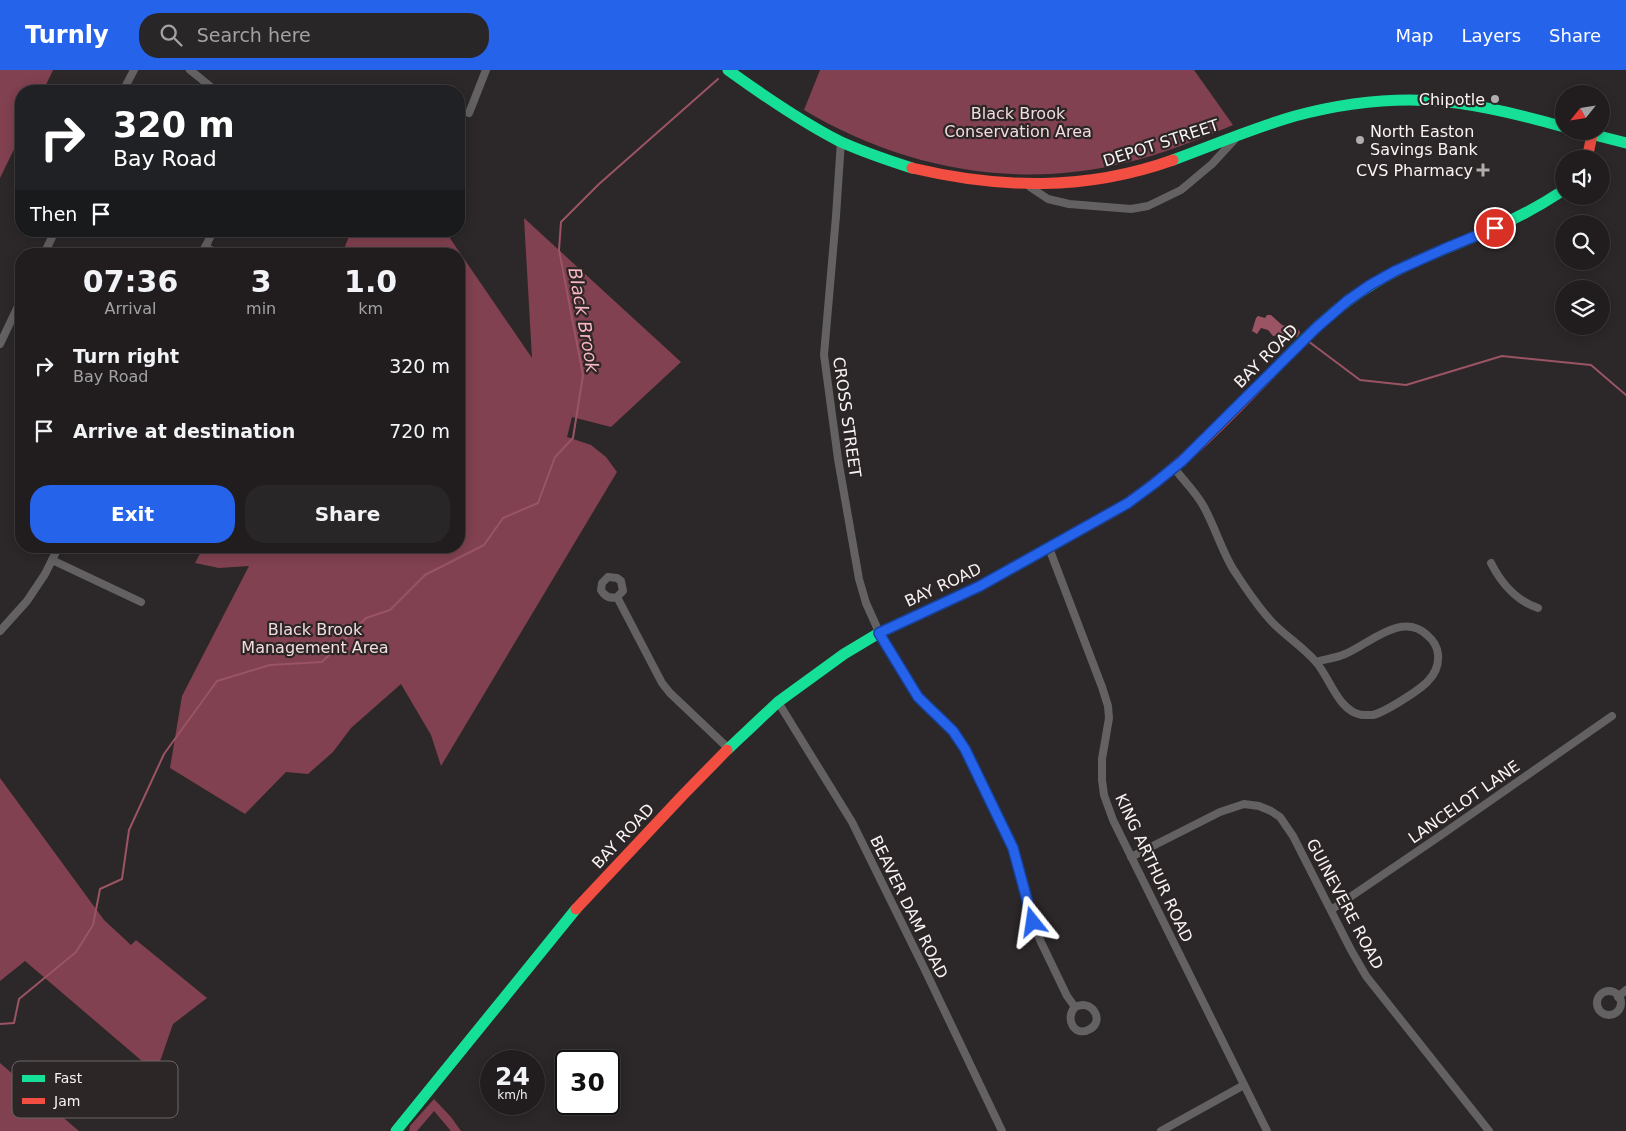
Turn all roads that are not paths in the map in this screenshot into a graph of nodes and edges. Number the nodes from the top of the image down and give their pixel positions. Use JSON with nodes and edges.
{"nodes":[{"id":1,"x":134,"y":70,"type":"edge"},
{"id":2,"x":190,"y":70,"type":"edge"},
{"id":3,"x":486,"y":70,"type":"edge"},
{"id":4,"x":728,"y":70,"type":"edge"},
{"id":5,"x":126,"y":85,"type":"edge"},
{"id":6,"x":209,"y":85,"type":"edge"},
{"id":7,"x":469,"y":113,"type":"dead end"},
{"id":8,"x":1555,"y":125,"type":"edge"},
{"id":9,"x":1238,"y":135,"type":"junction"},
{"id":10,"x":1610,"y":139,"type":"edge"},
{"id":11,"x":841,"y":141,"type":"junction"},
{"id":12,"x":1626,"y":143,"type":"edge"},
{"id":13,"x":1026,"y":185,"type":"junction"},
{"id":14,"x":1555,"y":195,"type":"edge"},
{"id":15,"x":15,"y":313,"type":"edge"},
{"id":16,"x":0,"y":344,"type":"edge"},
{"id":17,"x":1174,"y":468,"type":"junction"},
{"id":18,"x":1049,"y":548,"type":"junction"},
{"id":19,"x":56,"y":553,"type":"edge"},
{"id":20,"x":52,"y":560,"type":"junction"},
{"id":21,"x":1491,"y":563,"type":"dead end"},
{"id":22,"x":617,"y":597,"type":"dead end"},
{"id":23,"x":141,"y":602,"type":"dead end"},
{"id":24,"x":1538,"y":608,"type":"dead end"},
{"id":25,"x":0,"y":631,"type":"edge"},
{"id":26,"x":879,"y":633,"type":"junction"},
{"id":27,"x":1316,"y":662,"type":"junction"},
{"id":28,"x":778,"y":702,"type":"junction"},
{"id":29,"x":1612,"y":716,"type":"dead end"},
{"id":30,"x":728,"y":749,"type":"junction"},
{"id":31,"x":1131,"y":857,"type":"junction"},
{"id":32,"x":1331,"y":910,"type":"junction"},
{"id":33,"x":1626,"y":990,"type":"edge"},
{"id":34,"x":1618,"y":997,"type":"dead end"},
{"id":35,"x":1075,"y":1007,"type":"dead end"},
{"id":36,"x":1244,"y":1085,"type":"junction"},
{"id":37,"x":396,"y":1131,"type":"edge"},
{"id":38,"x":1002,"y":1131,"type":"edge"},
{"id":39,"x":1161,"y":1131,"type":"edge"},
{"id":40,"x":1266,"y":1131,"type":"edge"},
{"id":41,"x":1489,"y":1131,"type":"edge"}],
"edges":[{"from":1,"to":5,"type":"street"},
{"from":2,"to":6,"type":"street"},
{"from":3,"to":7,"type":"street"},
{"from":4,"to":11,"type":"main road","name":"DEPOT STREET"},
{"from":8,"to":9,"type":"main road","name":"DEPOT STREET"},
{"from":9,"to":13,"type":"main road","name":"DEPOT STREET"},
{"from":9,"to":13,"type":"street"},
{"from":10,"to":12,"type":"main road"},
{"from":11,"to":13,"type":"main road","name":"DEPOT STREET"},
{"from":11,"to":26,"type":"street","name":"CROSS STREET"},
{"from":14,"to":17,"type":"main road","name":"BAY ROAD"},
{"from":15,"to":16,"type":"street"},
{"from":17,"to":18,"type":"main road","name":"BAY ROAD"},
{"from":17,"to":27,"type":"street"},
{"from":18,"to":26,"type":"main road","name":"BAY ROAD"},
{"from":18,"to":31,"type":"street","name":"KING ARTHUR ROAD"},
{"from":19,"to":20,"type":"street"},
{"from":20,"to":23,"type":"street"},
{"from":20,"to":25,"type":"street"},
{"from":21,"to":24,"type":"street"},
{"from":22,"to":30,"type":"street"},
{"from":26,"to":28,"type":"main road","name":"BAY ROAD"},
{"from":26,"to":35,"type":"street","name":"CROSS STREET"},
{"from":27,"to":27,"type":"street"},
{"from":28,"to":30,"type":"main road","name":"BAY ROAD"},
{"from":28,"to":38,"type":"street","name":"BEAVER DAM ROAD"},
{"from":29,"to":32,"type":"street","name":"LANCELOT LANE"},
{"from":30,"to":37,"type":"main road","name":"BAY ROAD"},
{"from":31,"to":32,"type":"street","name":"GUINEVERE ROAD"},
{"from":31,"to":36,"type":"street","name":"KING ARTHUR ROAD"},
{"from":32,"to":41,"type":"street","name":"GUINEVERE ROAD"},
{"from":33,"to":34,"type":"street"},
{"from":36,"to":39,"type":"street"},
{"from":36,"to":40,"type":"street","name":"KING ARTHUR ROAD"}]}
